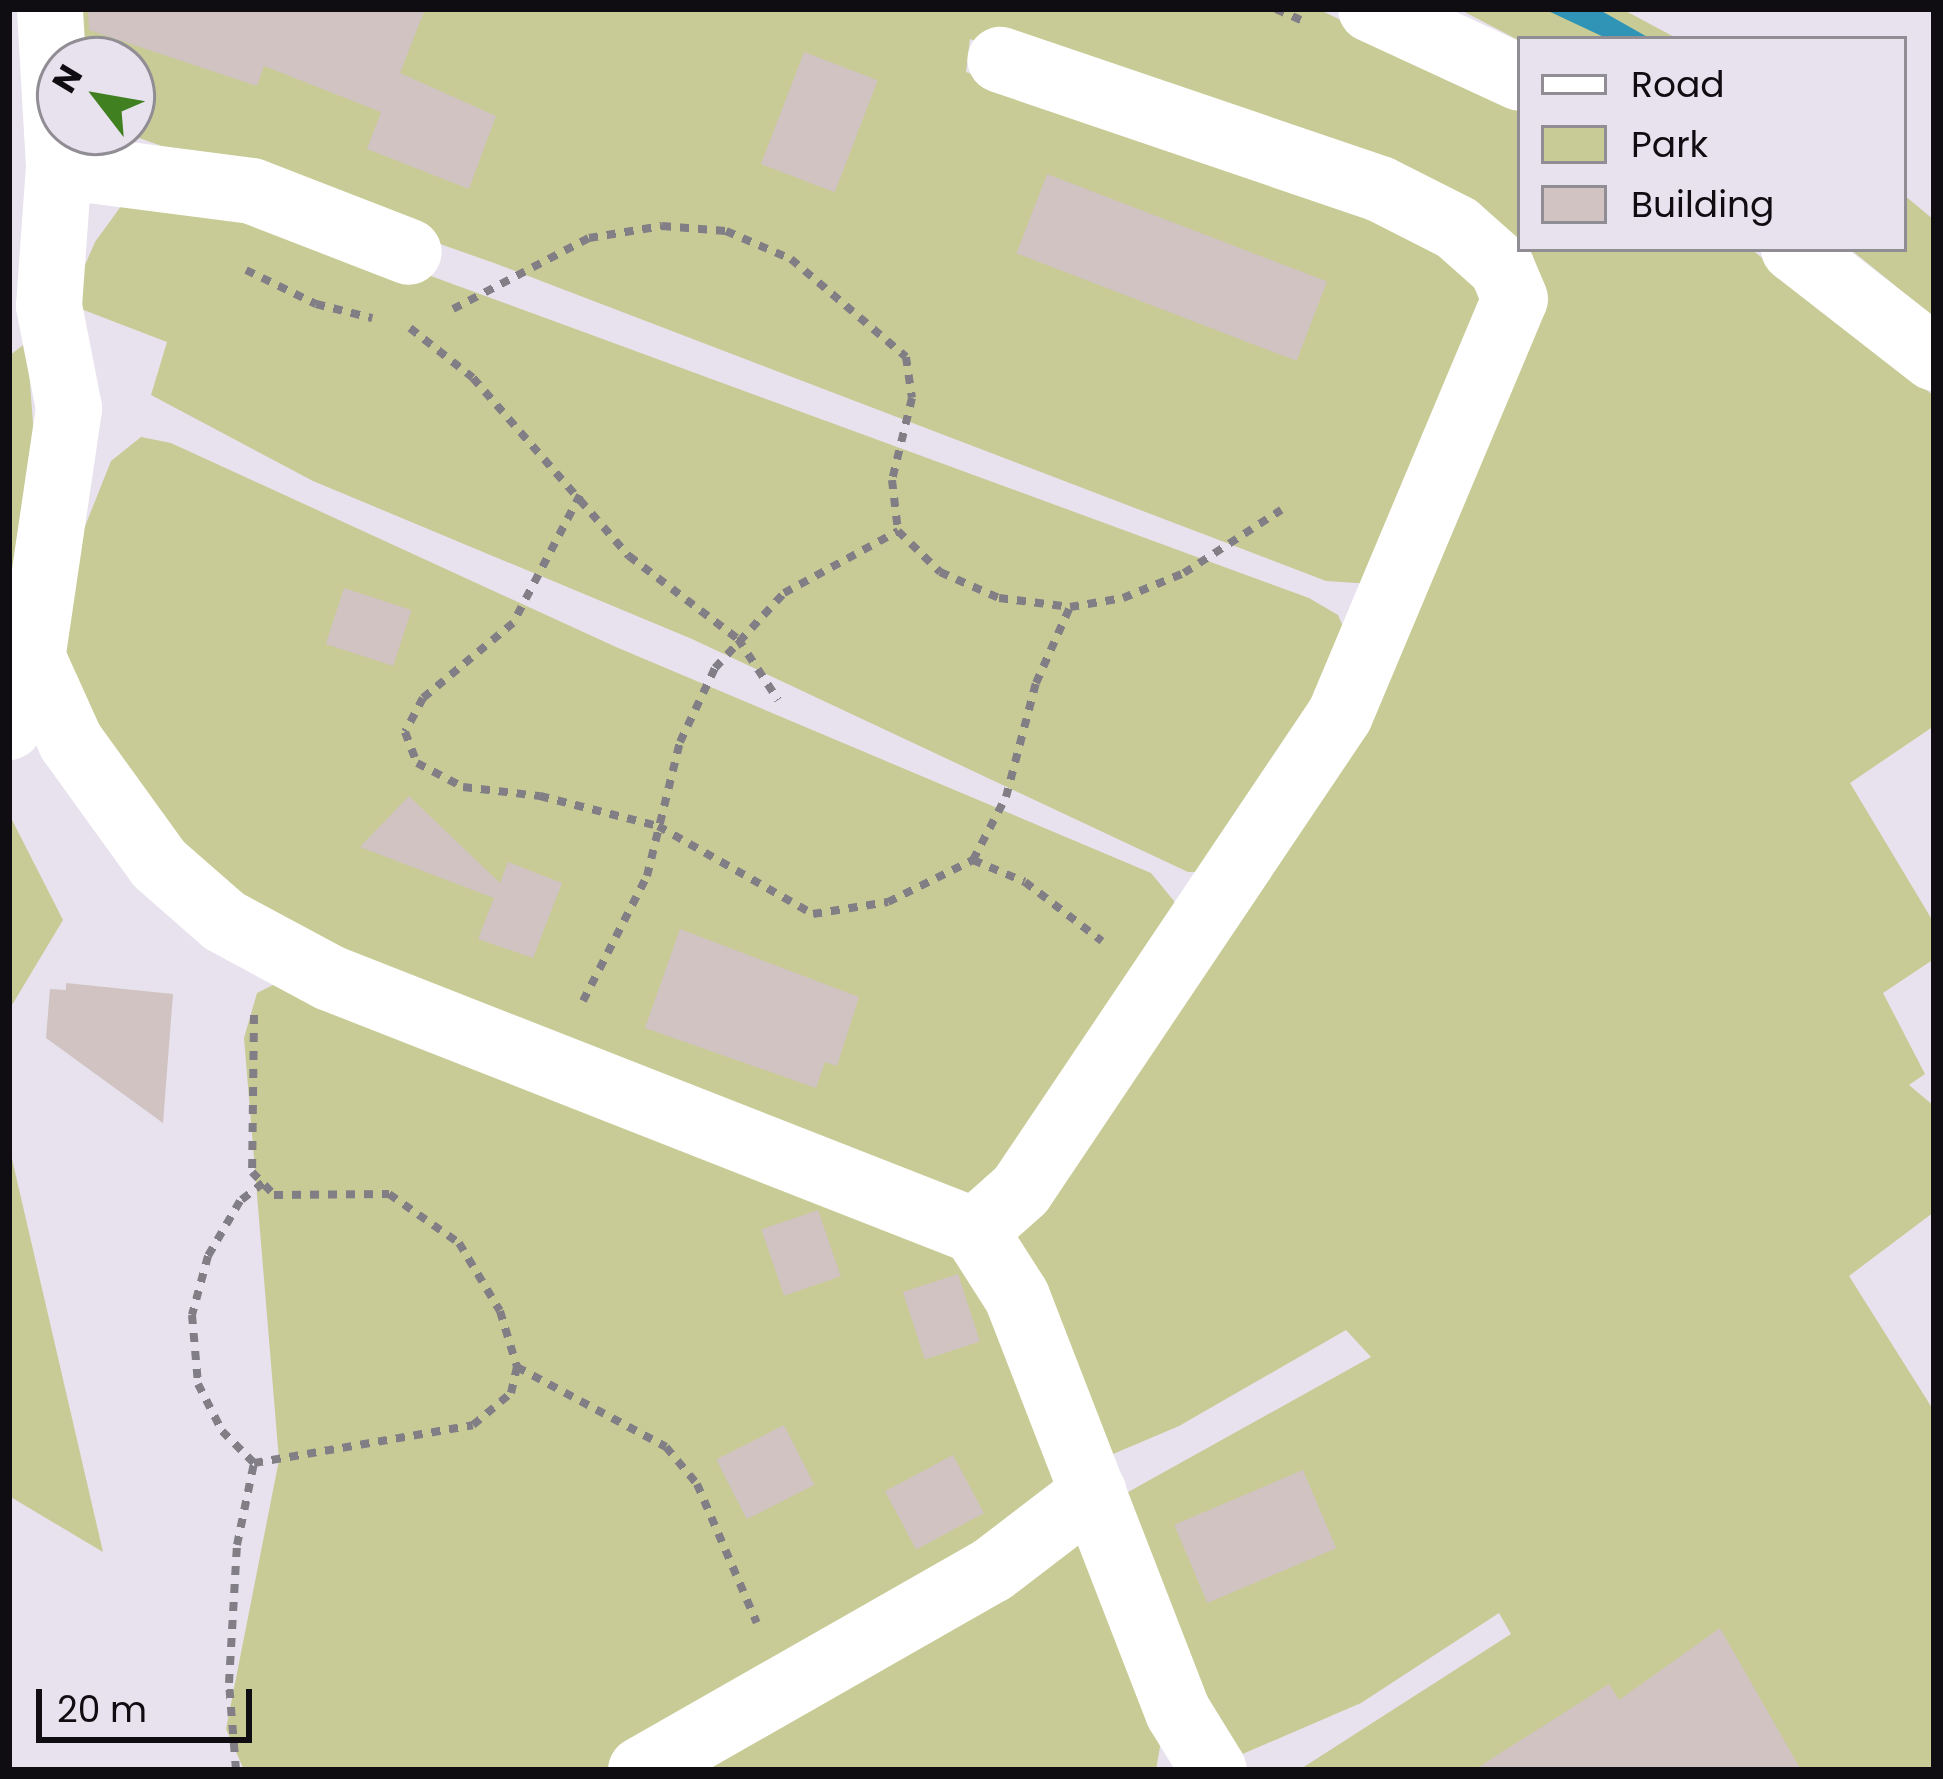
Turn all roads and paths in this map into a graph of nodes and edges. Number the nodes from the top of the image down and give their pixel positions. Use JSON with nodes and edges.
{"nodes":[{"id":1,"x":50,"y":9,"type":"edge"},
{"id":2,"x":1371,"y":9,"type":"edge"},
{"id":3,"x":1000,"y":60,"type":"dead end"},
{"id":4,"x":1517,"y":77,"type":"edge"},
{"id":5,"x":59,"y":166,"type":"junction"},
{"id":6,"x":409,"y":252,"type":"dead end"},
{"id":7,"x":1798,"y":252,"type":"edge"},
{"id":8,"x":238,"y":266,"type":"dead end"},
{"id":9,"x":410,"y":328,"type":"junction"},
{"id":10,"x":1934,"y":358,"type":"edge"},
{"id":11,"x":580,"y":495,"type":"junction"},
{"id":12,"x":1281,"y":510,"type":"dead end"},
{"id":13,"x":898,"y":531,"type":"junction"},
{"id":14,"x":1070,"y":607,"type":"junction"},
{"id":15,"x":21,"y":629,"type":"edge"},
{"id":16,"x":738,"y":639,"type":"junction"},
{"id":17,"x":778,"y":700,"type":"dead end"},
{"id":18,"x":9,"y":727,"type":"edge"},
{"id":19,"x":658,"y":826,"type":"junction"},
{"id":20,"x":973,"y":860,"type":"junction"},
{"id":21,"x":242,"y":931,"type":"junction"},
{"id":22,"x":1144,"y":1001,"type":"junction"},
{"id":23,"x":546,"y":1064,"type":"junction"},
{"id":24,"x":263,"y":1184,"type":"junction"},
{"id":25,"x":975,"y":1232,"type":"junction"},
{"id":26,"x":517,"y":1367,"type":"junction"},
{"id":27,"x":254,"y":1463,"type":"junction"},
{"id":28,"x":1094,"y":1492,"type":"junction"},
{"id":29,"x":786,"y":1689,"type":"junction"},
{"id":30,"x":1174,"y":1741,"type":"edge"},
{"id":31,"x":236,"y":1770,"type":"edge"},
{"id":32,"x":641,"y":1770,"type":"edge"},
{"id":33,"x":1214,"y":1770,"type":"edge"}],
"edges":[{"from":1,"to":5,"type":"street"},
{"from":2,"to":4,"type":"street"},
{"from":3,"to":22,"type":"street"},
{"from":5,"to":6,"type":"street"},
{"from":5,"to":15,"type":"street"},
{"from":7,"to":10,"type":"street"},
{"from":8,"to":9,"type":"path"},
{"from":9,"to":11,"type":"path"},
{"from":9,"to":13,"type":"path"},
{"from":11,"to":16,"type":"path"},
{"from":11,"to":19,"type":"path"},
{"from":12,"to":14,"type":"path"},
{"from":13,"to":14,"type":"path"},
{"from":13,"to":16,"type":"path"},
{"from":14,"to":20,"type":"path"},
{"from":15,"to":18,"type":"street"},
{"from":15,"to":21,"type":"street"},
{"from":16,"to":17,"type":"path"},
{"from":16,"to":19,"type":"path"},
{"from":19,"to":20,"type":"path"},
{"from":19,"to":23,"type":"path"},
{"from":20,"to":22,"type":"path"},
{"from":21,"to":23,"type":"street"},
{"from":21,"to":24,"type":"path"},
{"from":22,"to":25,"type":"street"},
{"from":23,"to":25,"type":"street"},
{"from":24,"to":26,"type":"path"},
{"from":24,"to":27,"type":"path"},
{"from":25,"to":28,"type":"street"},
{"from":26,"to":27,"type":"path"},
{"from":26,"to":29,"type":"path"},
{"from":27,"to":31,"type":"path"},
{"from":28,"to":29,"type":"street"},
{"from":28,"to":30,"type":"street"},
{"from":29,"to":32,"type":"street"},
{"from":30,"to":33,"type":"street"}]}
